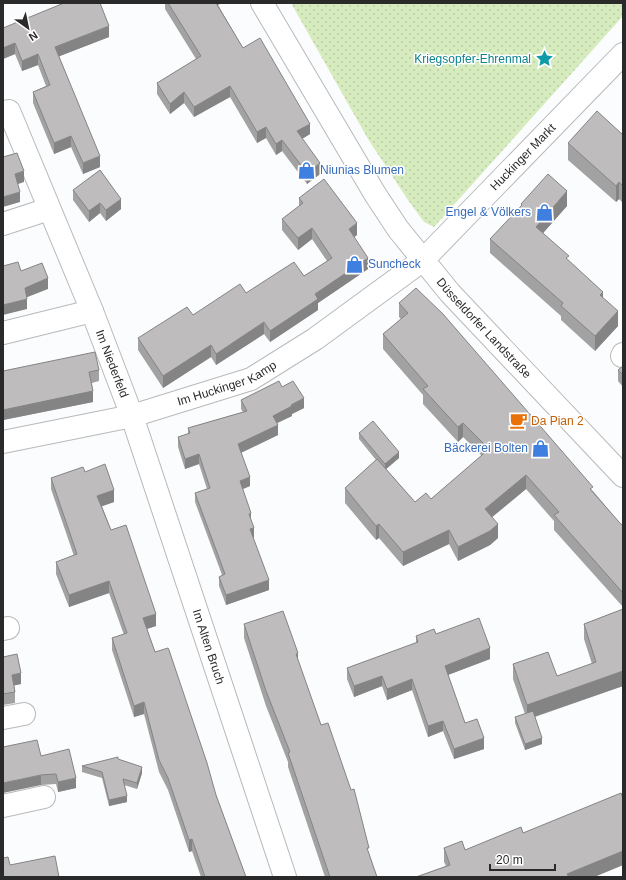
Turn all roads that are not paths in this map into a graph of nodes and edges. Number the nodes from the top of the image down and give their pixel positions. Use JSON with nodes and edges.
{"nodes":[{"id":1,"x":262,"y":3,"type":"edge"},
{"id":2,"x":623,"y":54,"type":"edge"},
{"id":3,"x":3,"y":112,"type":"edge"},
{"id":4,"x":49,"y":209,"type":"junction"},
{"id":5,"x":3,"y":224,"type":"edge"},
{"id":6,"x":423,"y":260,"type":"junction"},
{"id":7,"x":92,"y":311,"type":"junction"},
{"id":8,"x":3,"y":333,"type":"edge"},
{"id":9,"x":132,"y":416,"type":"junction"},
{"id":10,"x":3,"y":442,"type":"edge"},
{"id":11,"x":623,"y":476,"type":"edge"},
{"id":12,"x":44,"y":797,"type":"dead end"},
{"id":13,"x":3,"y":806,"type":"edge"},
{"id":14,"x":285,"y":877,"type":"edge"}],
"edges":[{"from":1,"to":6,"type":"street","name":"Düsseldorfer Landstraße"},
{"from":2,"to":6,"type":"street","name":"Huckinger Markt"},
{"from":3,"to":4,"type":"street","name":"Im Niederfeld"},
{"from":4,"to":5,"type":"street"},
{"from":4,"to":7,"type":"street","name":"Im Niederfeld"},
{"from":6,"to":9,"type":"street","name":"Im Huckinger Kamp"},
{"from":6,"to":11,"type":"street","name":"Düsseldorfer Landstraße"},
{"from":7,"to":8,"type":"street"},
{"from":7,"to":9,"type":"street","name":"Im Niederfeld"},
{"from":9,"to":10,"type":"street","name":"Im Huckinger Kamp"},
{"from":9,"to":14,"type":"street","name":"Im Alten Bruch"},
{"from":12,"to":13,"type":"street"}]}
